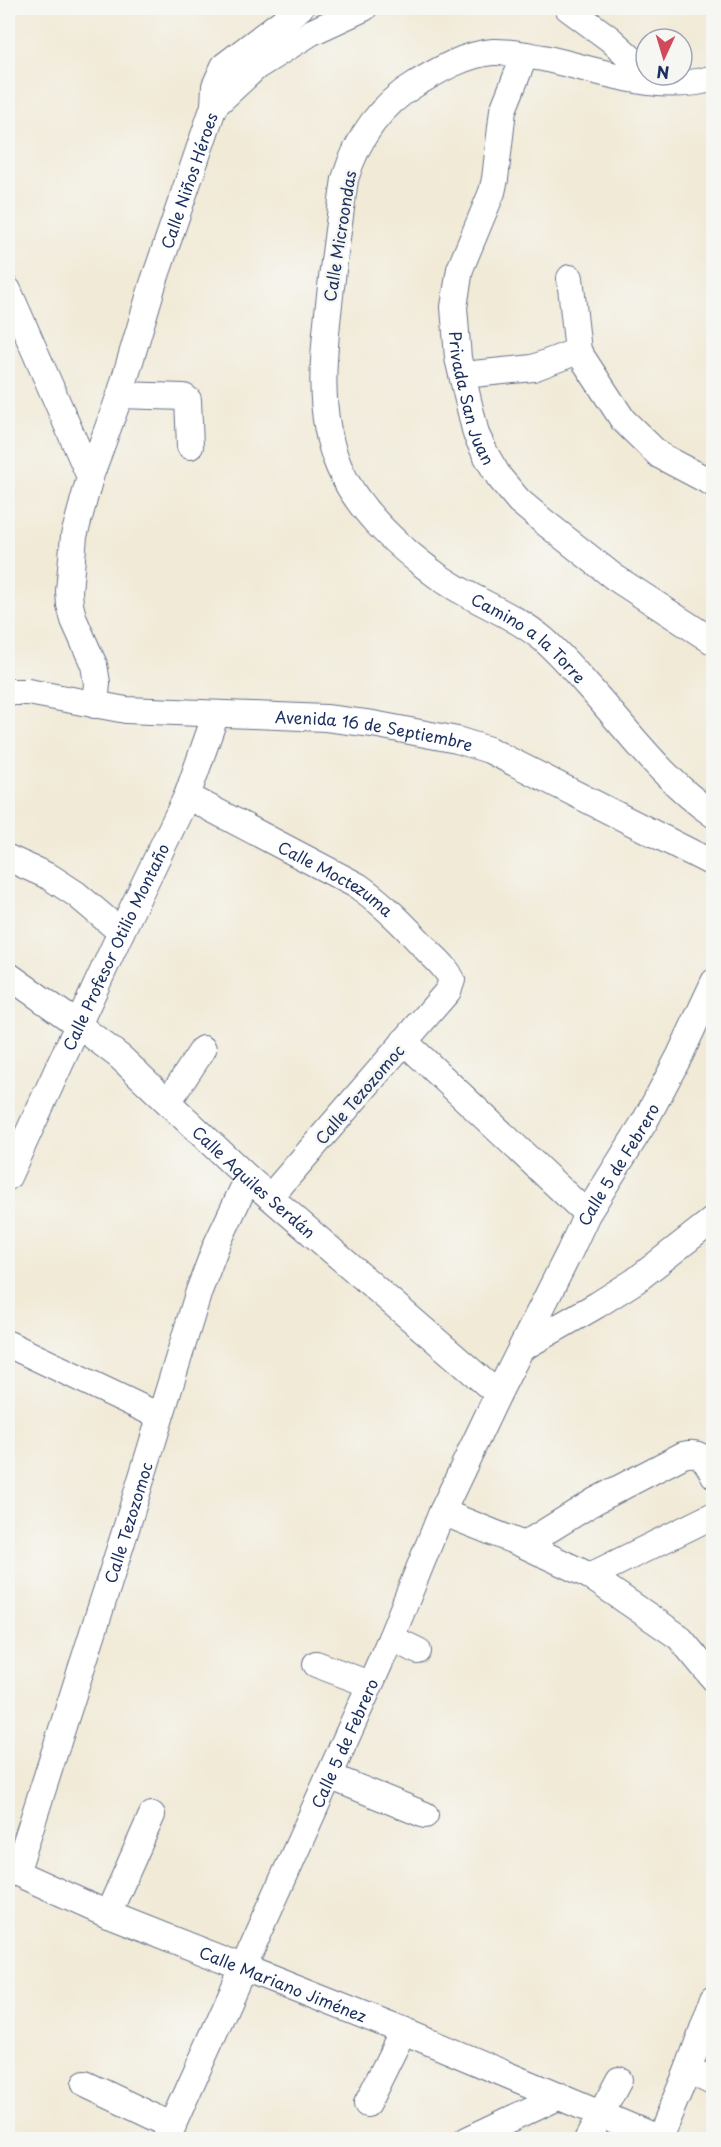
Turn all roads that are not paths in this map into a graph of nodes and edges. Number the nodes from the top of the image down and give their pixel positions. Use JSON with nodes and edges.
{"nodes":[{"id":1,"x":300,"y":8,"type":"edge"},
{"id":2,"x":364,"y":8,"type":"edge"},
{"id":3,"x":568,"y":8,"type":"edge"},
{"id":4,"x":525,"y":55,"type":"junction"},
{"id":5,"x":634,"y":61,"type":"edge"},
{"id":6,"x":634,"y":74,"type":"edge"},
{"id":7,"x":714,"y":78,"type":"edge"},
{"id":8,"x":694,"y":81,"type":"edge"},
{"id":9,"x":214,"y":106,"type":"junction"},
{"id":10,"x":570,"y":278,"type":"dead end"},
{"id":11,"x":8,"y":290,"type":"edge"},
{"id":12,"x":578,"y":351,"type":"junction"},
{"id":13,"x":463,"y":375,"type":"junction"},
{"id":14,"x":120,"y":395,"type":"junction"},
{"id":15,"x":190,"y":446,"type":"dead end"},
{"id":16,"x":339,"y":468,"type":"joint"},
{"id":17,"x":90,"y":477,"type":"junction"},
{"id":18,"x":714,"y":484,"type":"edge"},
{"id":19,"x":714,"y":642,"type":"edge"},
{"id":20,"x":8,"y":693,"type":"edge"},
{"id":21,"x":95,"y":705,"type":"junction"},
{"id":22,"x":216,"y":714,"type":"junction"},
{"id":23,"x":187,"y":796,"type":"junction"},
{"id":24,"x":714,"y":815,"type":"edge"},
{"id":25,"x":8,"y":858,"type":"edge"},
{"id":26,"x":714,"y":864,"type":"edge"},
{"id":27,"x":121,"y":932,"type":"junction"},
{"id":28,"x":8,"y":975,"type":"edge"},
{"id":29,"x":714,"y":982,"type":"edge"},
{"id":30,"x":448,"y":991,"type":"joint"},
{"id":31,"x":77,"y":1023,"type":"junction"},
{"id":32,"x":404,"y":1041,"type":"junction"},
{"id":33,"x":203,"y":1049,"type":"dead end"},
{"id":34,"x":168,"y":1102,"type":"junction"},
{"id":35,"x":8,"y":1177,"type":"edge"},
{"id":36,"x":248,"y":1178,"type":"junction"},
{"id":37,"x":270,"y":1197,"type":"junction"},
{"id":38,"x":587,"y":1214,"type":"junction"},
{"id":39,"x":714,"y":1219,"type":"edge"},
{"id":40,"x":8,"y":1344,"type":"edge"},
{"id":41,"x":522,"y":1348,"type":"junction"},
{"id":42,"x":498,"y":1394,"type":"junction"},
{"id":43,"x":159,"y":1416,"type":"junction"},
{"id":44,"x":714,"y":1475,"type":"edge"},
{"id":45,"x":442,"y":1512,"type":"junction"},
{"id":46,"x":714,"y":1515,"type":"edge"},
{"id":47,"x":524,"y":1545,"type":"junction"},
{"id":48,"x":590,"y":1576,"type":"junction"},
{"id":49,"x":391,"y":1638,"type":"junction"},
{"id":50,"x":418,"y":1651,"type":"dead end"},
{"id":51,"x":316,"y":1664,"type":"dead end"},
{"id":52,"x":714,"y":1679,"type":"edge"},
{"id":53,"x":369,"y":1684,"type":"junction"},
{"id":54,"x":329,"y":1776,"type":"junction"},
{"id":55,"x":152,"y":1815,"type":"dead end"},
{"id":56,"x":425,"y":1815,"type":"dead end"},
{"id":57,"x":12,"y":1871,"type":"edge"},
{"id":58,"x":108,"y":1914,"type":"junction"},
{"id":59,"x":242,"y":1969,"type":"junction"},
{"id":60,"x":714,"y":1998,"type":"edge"},
{"id":61,"x":403,"y":2031,"type":"junction"},
{"id":62,"x":688,"y":2070,"type":"junction"},
{"id":63,"x":619,"y":2080,"type":"dead end"},
{"id":64,"x":714,"y":2083,"type":"edge"},
{"id":65,"x":85,"y":2084,"type":"dead end"},
{"id":66,"x":560,"y":2096,"type":"junction"},
{"id":67,"x":367,"y":2104,"type":"dead end"},
{"id":68,"x":602,"y":2115,"type":"junction"},
{"id":69,"x":169,"y":2133,"type":"edge"},
{"id":70,"x":467,"y":2139,"type":"edge"},
{"id":71,"x":587,"y":2139,"type":"edge"},
{"id":72,"x":661,"y":2139,"type":"edge"}],
"edges":[{"from":1,"to":9,"type":"street"},
{"from":2,"to":9,"type":"street","name":"Calle Niños Héroes"},
{"from":3,"to":5,"type":"street"},
{"from":4,"to":6,"type":"street","name":"Calle Microondas"},
{"from":4,"to":13,"type":"street","name":"Privada San Juan"},
{"from":4,"to":16,"type":"street","name":"Calle Microondas"},
{"from":7,"to":8,"type":"street","name":"Calle Microondas"},
{"from":9,"to":14,"type":"street","name":"Calle Niños Héroes"},
{"from":10,"to":12,"type":"street"},
{"from":11,"to":17,"type":"street"},
{"from":12,"to":13,"type":"street"},
{"from":12,"to":18,"type":"street"},
{"from":13,"to":19,"type":"street","name":"Privada San Juan"},
{"from":14,"to":15,"type":"street"},
{"from":14,"to":17,"type":"street","name":"Calle Niños Héroes"},
{"from":16,"to":24,"type":"street","name":"Camino a la Torre"},
{"from":17,"to":21,"type":"street","name":"Calle Niños Héroes"},
{"from":20,"to":21,"type":"street","name":"Avenida 16 de Septiembre"},
{"from":21,"to":22,"type":"street","name":"Avenida 16 de Septiembre"},
{"from":22,"to":23,"type":"street","name":"Calle Profesor Otilio Montaño"},
{"from":22,"to":26,"type":"street","name":"Avenida 16 de Septiembre"},
{"from":23,"to":27,"type":"street","name":"Calle Profesor Otilio Montaño"},
{"from":23,"to":30,"type":"street","name":"Calle Moctezuma"},
{"from":25,"to":27,"type":"street"},
{"from":27,"to":31,"type":"street","name":"Calle Profesor Otilio Montaño"},
{"from":28,"to":31,"type":"street","name":"Calle Aquiles Serdán"},
{"from":29,"to":38,"type":"street","name":"Calle 5 de Febrero"},
{"from":30,"to":32,"type":"street","name":"Calle Tezozomoc"},
{"from":31,"to":34,"type":"street","name":"Calle Aquiles Serdán"},
{"from":31,"to":35,"type":"street","name":"Calle Profesor Otilio Montaño"},
{"from":32,"to":37,"type":"street","name":"Calle Tezozomoc"},
{"from":32,"to":38,"type":"street"},
{"from":33,"to":34,"type":"street"},
{"from":34,"to":36,"type":"street","name":"Calle Aquiles Serdán"},
{"from":36,"to":37,"type":"street","name":"Calle Aquiles Serdán"},
{"from":36,"to":43,"type":"street","name":"Calle Tezozomoc"},
{"from":37,"to":42,"type":"street","name":"Calle Aquiles Serdán"},
{"from":38,"to":41,"type":"street","name":"Calle 5 de Febrero"},
{"from":39,"to":41,"type":"street"},
{"from":40,"to":43,"type":"street"},
{"from":41,"to":42,"type":"street","name":"Calle 5 de Febrero"},
{"from":42,"to":45,"type":"street","name":"Calle 5 de Febrero"},
{"from":43,"to":57,"type":"street","name":"Calle Tezozomoc"},
{"from":44,"to":47,"type":"street"},
{"from":45,"to":47,"type":"street"},
{"from":45,"to":49,"type":"street","name":"Calle 5 de Febrero"},
{"from":46,"to":48,"type":"street"},
{"from":47,"to":48,"type":"street"},
{"from":48,"to":52,"type":"street"},
{"from":49,"to":50,"type":"street"},
{"from":49,"to":53,"type":"street","name":"Calle 5 de Febrero"},
{"from":51,"to":53,"type":"street"},
{"from":53,"to":54,"type":"street","name":"Calle 5 de Febrero"},
{"from":54,"to":56,"type":"street"},
{"from":54,"to":59,"type":"street","name":"Calle 5 de Febrero"},
{"from":55,"to":58,"type":"street"},
{"from":57,"to":58,"type":"street","name":"Calle Mariano Jiménez"},
{"from":58,"to":59,"type":"street","name":"Calle Mariano Jiménez"},
{"from":59,"to":61,"type":"street","name":"Calle Mariano Jiménez"},
{"from":59,"to":69,"type":"street","name":"Calle 5 de Febrero"},
{"from":60,"to":62,"type":"street"},
{"from":61,"to":66,"type":"street","name":"Calle Mariano Jiménez"},
{"from":61,"to":67,"type":"street"},
{"from":62,"to":64,"type":"street"},
{"from":62,"to":72,"type":"street"},
{"from":63,"to":68,"type":"street"},
{"from":65,"to":69,"type":"street"},
{"from":66,"to":68,"type":"street","name":"Calle Mariano Jiménez"},
{"from":66,"to":70,"type":"street"},
{"from":68,"to":71,"type":"street"},
{"from":68,"to":72,"type":"street","name":"Calle Mariano Jiménez"}]}
